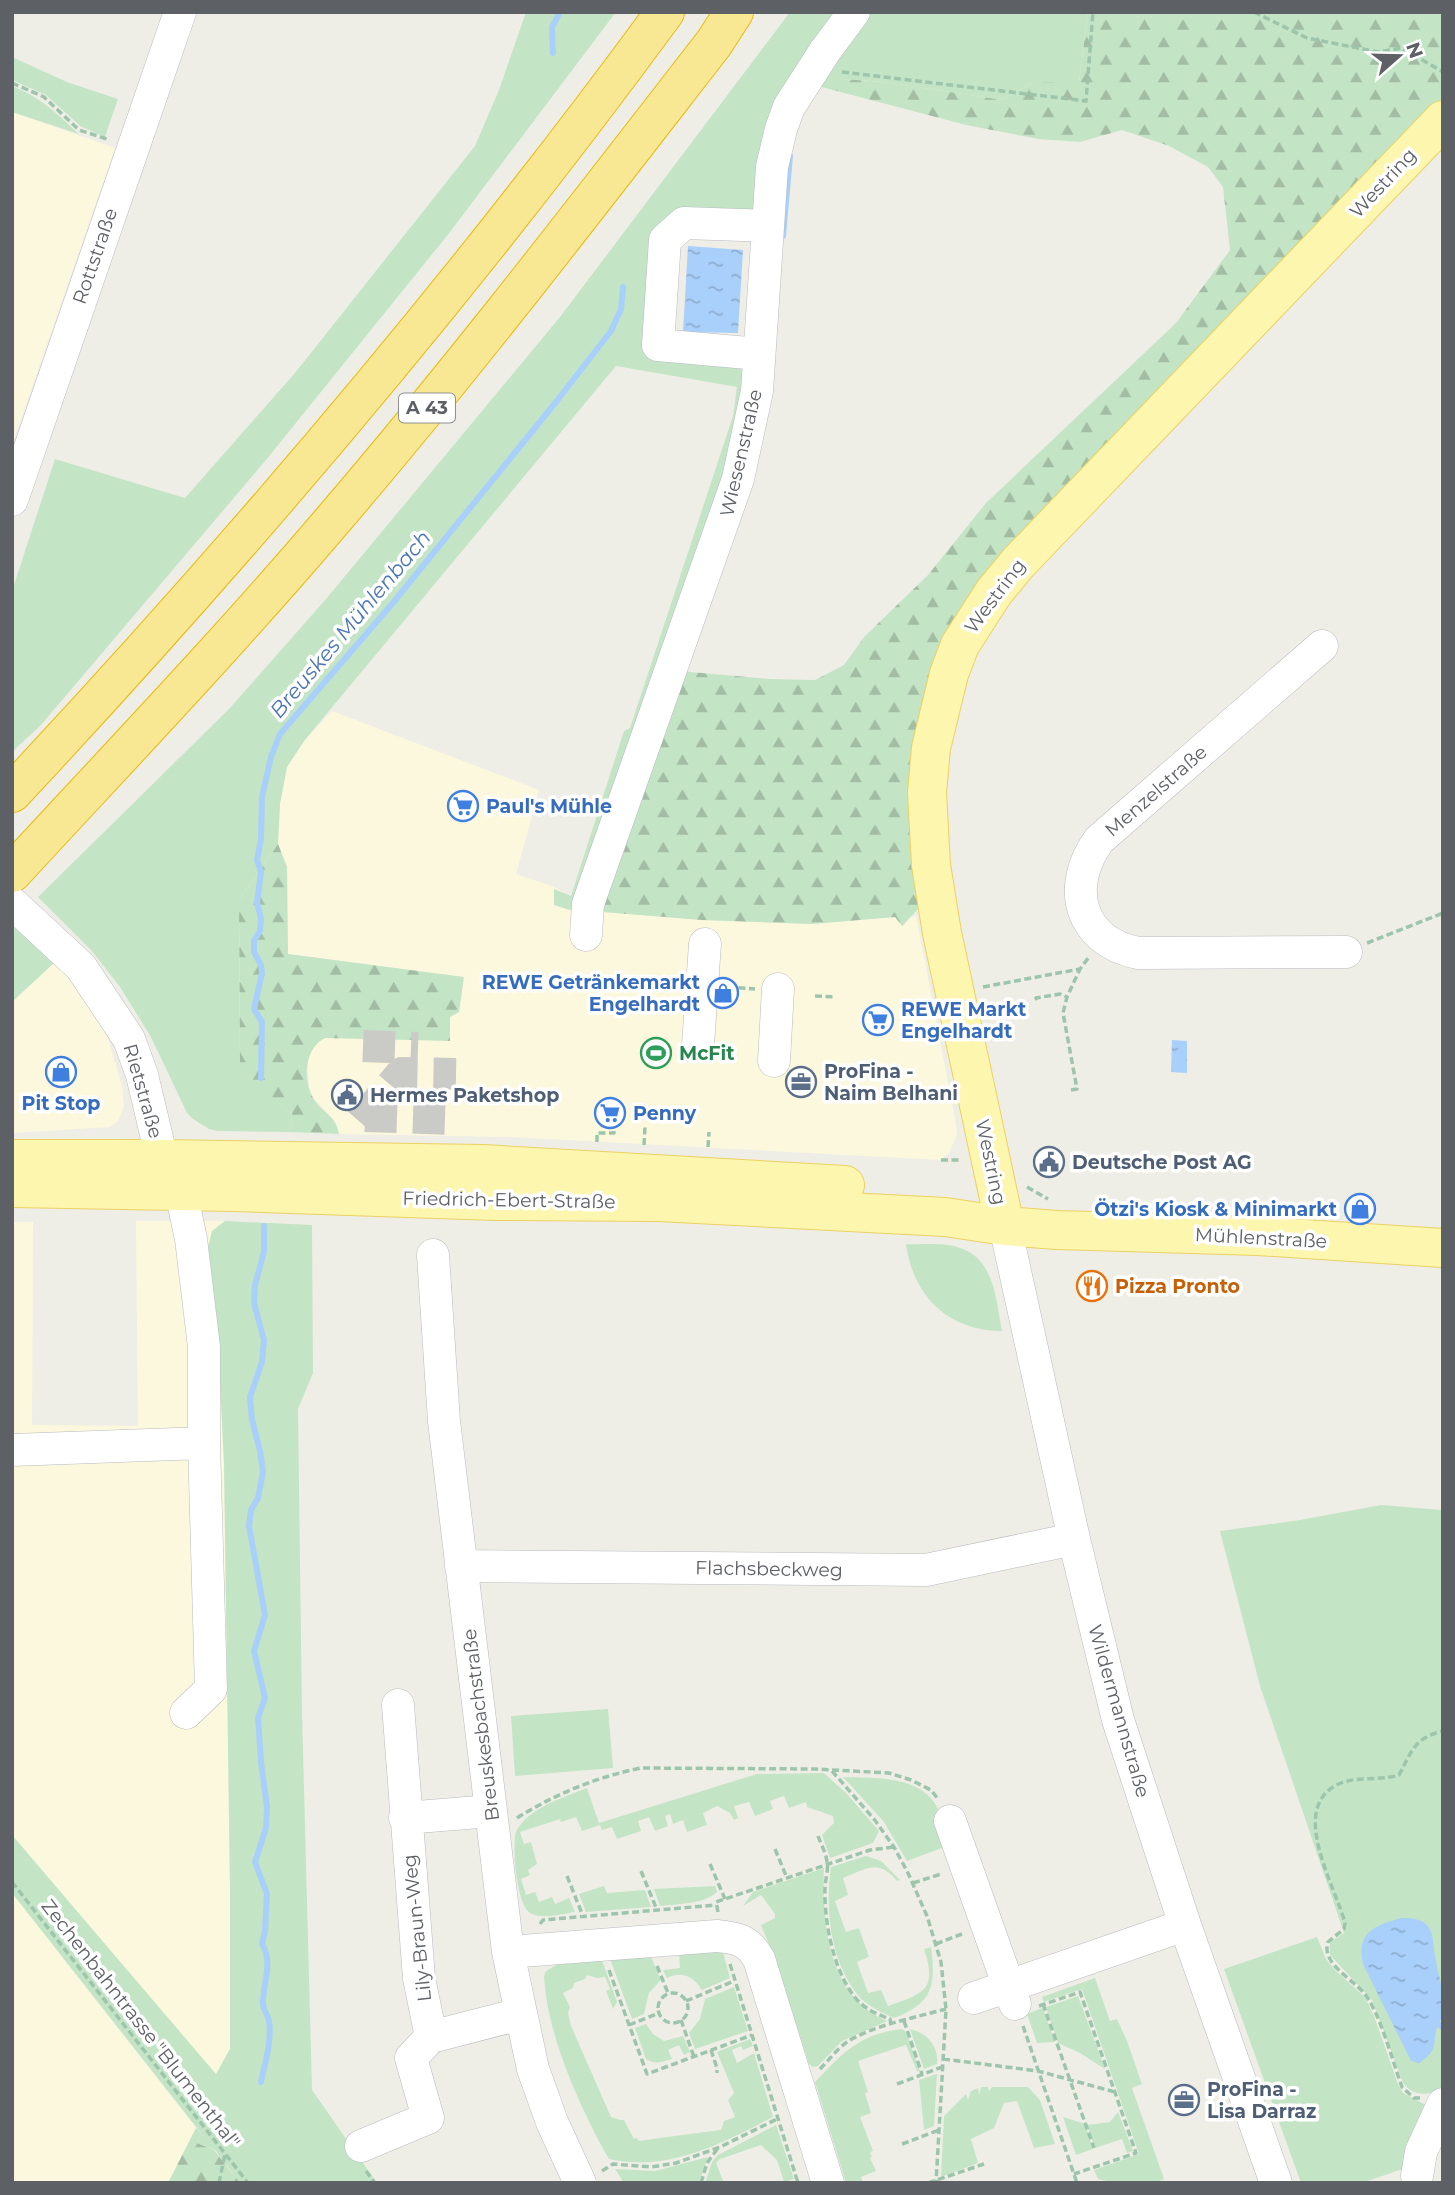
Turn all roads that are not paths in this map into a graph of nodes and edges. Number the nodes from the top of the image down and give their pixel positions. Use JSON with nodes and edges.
{"nodes":[{"id":1,"x":180,"y":12,"type":"edge"},
{"id":2,"x":653,"y":12,"type":"edge"},
{"id":3,"x":665,"y":12,"type":"edge"},
{"id":4,"x":743,"y":12,"type":"edge"},
{"id":5,"x":854,"y":12,"type":"edge"},
{"id":6,"x":724,"y":27,"type":"edge"},
{"id":7,"x":628,"y":63,"type":"junction"},
{"id":8,"x":1443,"y":120,"type":"edge"},
{"id":9,"x":768,"y":226,"type":"junction"},
{"id":10,"x":759,"y":354,"type":"junction"},
{"id":11,"x":12,"y":500,"type":"edge"},
{"id":12,"x":1322,"y":646,"type":"dead end"},
{"id":13,"x":12,"y":793,"type":"edge"},
{"id":14,"x":12,"y":873,"type":"edge"},
{"id":15,"x":12,"y":902,"type":"edge"},
{"id":16,"x":586,"y":935,"type":"dead end"},
{"id":17,"x":705,"y":944,"type":"dead end"},
{"id":18,"x":1346,"y":952,"type":"road end"},
{"id":19,"x":778,"y":990,"type":"road end"},
{"id":20,"x":684,"y":1047,"type":"road end"},
{"id":21,"x":774,"y":1061,"type":"dead end"},
{"id":22,"x":12,"y":1159,"type":"edge"},
{"id":23,"x":162,"y":1159,"type":"junction"},
{"id":24,"x":12,"y":1188,"type":"edge"},
{"id":25,"x":181,"y":1192,"type":"junction"},
{"id":26,"x":1003,"y":1215,"type":"junction"},
{"id":27,"x":1443,"y":1248,"type":"edge"},
{"id":28,"x":433,"y":1255,"type":"dead end"},
{"id":29,"x":204,"y":1443,"type":"junction"},
{"id":30,"x":12,"y":1450,"type":"edge"},
{"id":31,"x":1074,"y":1538,"type":"junction"},
{"id":32,"x":461,"y":1566,"type":"junction"},
{"id":33,"x":398,"y":1705,"type":"dead end"},
{"id":34,"x":186,"y":1713,"type":"dead end"},
{"id":35,"x":405,"y":1818,"type":"junction"},
{"id":36,"x":493,"y":1821,"type":"junction"},
{"id":37,"x":950,"y":1821,"type":"road end"},
{"id":38,"x":1185,"y":1925,"type":"junction"},
{"id":39,"x":508,"y":1952,"type":"junction"},
{"id":40,"x":1036,"y":1998,"type":"junction"},
{"id":41,"x":960,"y":2003,"type":"road end"},
{"id":42,"x":520,"y":2014,"type":"junction"},
{"id":43,"x":431,"y":2037,"type":"junction"},
{"id":44,"x":1433,"y":2101,"type":"edge"},
{"id":45,"x":361,"y":2146,"type":"dead end"},
{"id":46,"x":1411,"y":2180,"type":"edge"},
{"id":47,"x":580,"y":2183,"type":"edge"},
{"id":48,"x":828,"y":2183,"type":"edge"},
{"id":49,"x":1276,"y":2183,"type":"edge"}],
"edges":[{"from":1,"to":11,"type":"street","name":"Rottstraße"},
{"from":2,"to":7,"type":"highway"},
{"from":3,"to":7,"type":"highway","number":"A 43"},
{"from":4,"to":6,"type":"highway"},
{"from":5,"to":9,"type":"street","name":"Wiesenstraße"},
{"from":6,"to":14,"type":"highway","number":"A 43"},
{"from":7,"to":13,"type":"highway","number":"A 43"},
{"from":8,"to":26,"type":"main road","name":"Westring"},
{"from":9,"to":10,"type":"street","name":"Wiesenstraße"},
{"from":9,"to":10,"type":"street"},
{"from":10,"to":16,"type":"street","name":"Wiesenstraße"},
{"from":12,"to":18,"type":"street","name":"Menzelstraße"},
{"from":15,"to":23,"type":"street","name":"Rietstraße"},
{"from":17,"to":20,"type":"street"},
{"from":19,"to":21,"type":"street"},
{"from":22,"to":23,"type":"main road","name":"Friedrich-Ebert-Straße"},
{"from":23,"to":25,"type":"street","name":"Rietstraße"},
{"from":23,"to":26,"type":"main road","name":"Friedrich-Ebert-Straße"},
{"from":24,"to":25,"type":"main road","name":"Friedrich-Ebert-Straße"},
{"from":25,"to":26,"type":"main road","name":"Friedrich-Ebert-Straße"},
{"from":25,"to":29,"type":"street","name":"Rietstraße"},
{"from":26,"to":27,"type":"main road","name":"Mühlenstraße"},
{"from":26,"to":31,"type":"street","name":"Wildermannstraße"},
{"from":28,"to":32,"type":"street","name":"Breuskesbachstraße"},
{"from":29,"to":30,"type":"street"},
{"from":29,"to":34,"type":"street","name":"Rietstraße"},
{"from":31,"to":32,"type":"street","name":"Flachsbeckweg"},
{"from":31,"to":38,"type":"street","name":"Wildermannstraße"},
{"from":32,"to":36,"type":"street","name":"Breuskesbachstraße"},
{"from":33,"to":35,"type":"street","name":"Lily-Braun-Weg"},
{"from":35,"to":36,"type":"street"},
{"from":35,"to":43,"type":"street","name":"Lily-Braun-Weg"},
{"from":36,"to":39,"type":"street","name":"Breuskesbachstraße"},
{"from":37,"to":40,"type":"street"},
{"from":38,"to":40,"type":"street"},
{"from":38,"to":49,"type":"street","name":"Wildermannstraße"},
{"from":39,"to":42,"type":"street","name":"Breuskesbachstraße"},
{"from":39,"to":48,"type":"street"},
{"from":40,"to":41,"type":"street"},
{"from":42,"to":43,"type":"street"},
{"from":42,"to":47,"type":"street","name":"Breuskesbachstraße"},
{"from":43,"to":45,"type":"street"},
{"from":44,"to":46,"type":"street"}]}
